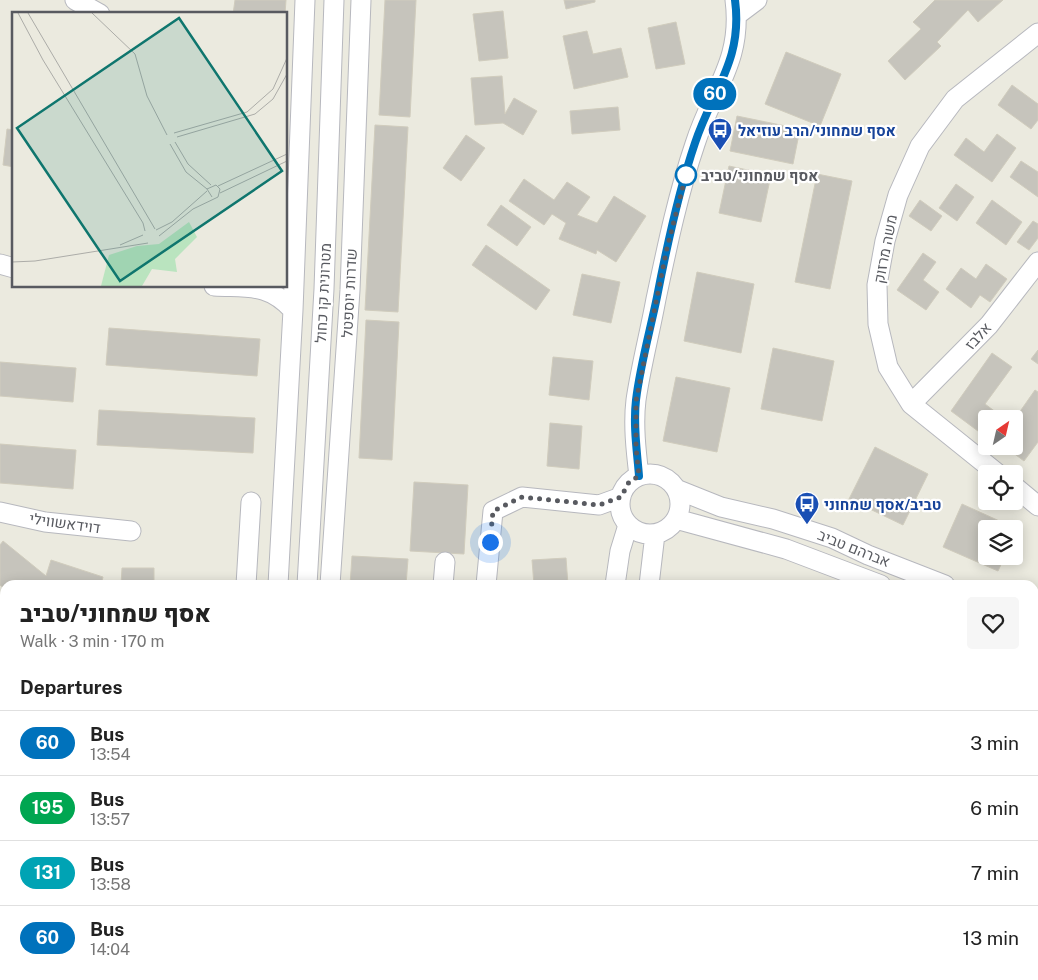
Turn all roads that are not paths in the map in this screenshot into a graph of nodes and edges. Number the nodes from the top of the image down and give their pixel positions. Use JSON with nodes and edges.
{"nodes":[{"id":1,"x":75,"y":0,"type":"edge"},
{"id":2,"x":305,"y":0,"type":"edge"},
{"id":3,"x":334,"y":0,"type":"edge"},
{"id":4,"x":361,"y":0,"type":"edge"},
{"id":5,"x":757,"y":0,"type":"edge"},
{"id":6,"x":736,"y":7,"type":"edge"},
{"id":7,"x":96,"y":12,"type":"edge"},
{"id":8,"x":1038,"y":33,"type":"edge"},
{"id":9,"x":1038,"y":262,"type":"edge"},
{"id":10,"x":264,"y":288,"type":"edge"},
{"id":11,"x":293,"y":310,"type":"junction"},
{"id":12,"x":911,"y":404,"type":"junction"},
{"id":13,"x":987,"y":465,"type":"edge"},
{"id":14,"x":639,"y":476,"type":"junction"},
{"id":15,"x":676,"y":489,"type":"junction"},
{"id":16,"x":1023,"y":494,"type":"edge"},
{"id":17,"x":621,"y":497,"type":"junction"},
{"id":18,"x":251,"y":502,"type":"dead end"},
{"id":19,"x":1038,"y":506,"type":"edge"},
{"id":20,"x":0,"y":512,"type":"edge"},
{"id":21,"x":676,"y":518,"type":"junction"},
{"id":22,"x":628,"y":525,"type":"junction"},
{"id":23,"x":131,"y":531,"type":"dead end"},
{"id":24,"x":655,"y":534,"type":"junction"},
{"id":25,"x":868,"y":555,"type":"junction"},
{"id":26,"x":445,"y":562,"type":"dead end"},
{"id":27,"x":246,"y":580,"type":"edge"},
{"id":28,"x":278,"y":580,"type":"edge"},
{"id":29,"x":307,"y":580,"type":"edge"},
{"id":30,"x":330,"y":580,"type":"edge"},
{"id":31,"x":443,"y":580,"type":"edge"},
{"id":32,"x":486,"y":580,"type":"edge"},
{"id":33,"x":616,"y":580,"type":"edge"},
{"id":34,"x":650,"y":580,"type":"edge"},
{"id":35,"x":856,"y":580,"type":"edge"},
{"id":36,"x":858,"y":580,"type":"edge"},
{"id":37,"x":932,"y":580,"type":"edge"}],
"edges":[{"from":1,"to":7,"type":"street"},
{"from":2,"to":11,"type":"street"},
{"from":3,"to":29,"type":"street","name":"מטרונית קו כחול"},
{"from":4,"to":30,"type":"street","name":"שדרות יוספטל"},
{"from":5,"to":6,"type":"street"},
{"from":6,"to":14,"type":"street"},
{"from":8,"to":12,"type":"street","name":"משה מרזוק"},
{"from":9,"to":12,"type":"street","name":"אלבז"},
{"from":10,"to":11,"type":"street"},
{"from":11,"to":28,"type":"street"},
{"from":12,"to":13,"type":"street","name":"משה מרזוק"},
{"from":14,"to":15,"type":"street"},
{"from":14,"to":17,"type":"street"},
{"from":15,"to":21,"type":"street"},
{"from":15,"to":25,"type":"street","name":"אברהם טביב"},
{"from":16,"to":19,"type":"street"},
{"from":17,"to":22,"type":"street"},
{"from":17,"to":32,"type":"street"},
{"from":18,"to":27,"type":"street"},
{"from":20,"to":23,"type":"street","name":"דוידאשווילי"},
{"from":21,"to":24,"type":"street"},
{"from":21,"to":35,"type":"street","name":"אברהם טביב"},
{"from":22,"to":24,"type":"street"},
{"from":22,"to":33,"type":"street"},
{"from":24,"to":34,"type":"street"},
{"from":25,"to":36,"type":"street"},
{"from":25,"to":37,"type":"street","name":"אברהם טביב"},
{"from":26,"to":31,"type":"street"}]}
